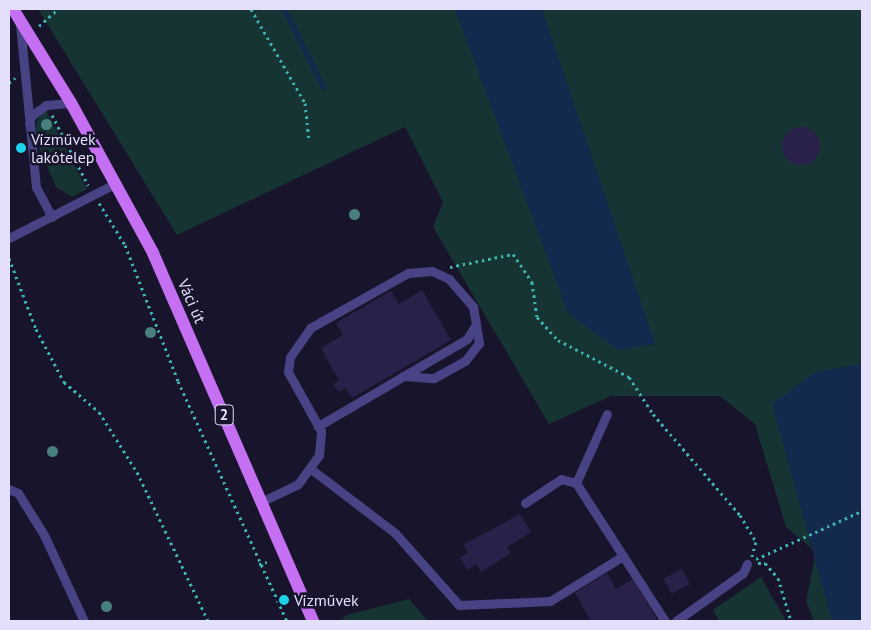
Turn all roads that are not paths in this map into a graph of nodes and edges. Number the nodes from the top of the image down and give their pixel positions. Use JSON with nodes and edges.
{"nodes":[{"id":1,"x":16,"y":14,"type":"edge"},
{"id":2,"x":71,"y":102,"type":"junction"},
{"id":3,"x":28,"y":129,"type":"junction"},
{"id":4,"x":116,"y":183,"type":"junction"},
{"id":5,"x":52,"y":217,"type":"junction"},
{"id":6,"x":9,"y":238,"type":"edge"},
{"id":7,"x":476,"y":324,"type":"junction"},
{"id":8,"x":403,"y":376,"type":"junction"},
{"id":9,"x":607,"y":414,"type":"dead end"},
{"id":10,"x":318,"y":426,"type":"junction"},
{"id":11,"x":311,"y":469,"type":"junction"},
{"id":12,"x":576,"y":482,"type":"junction"},
{"id":13,"x":9,"y":489,"type":"edge"},
{"id":14,"x":261,"y":502,"type":"junction"},
{"id":15,"x":525,"y":503,"type":"dead end"},
{"id":16,"x":623,"y":556,"type":"junction"},
{"id":17,"x":748,"y":564,"type":"road end"},
{"id":18,"x":84,"y":621,"type":"edge"},
{"id":19,"x":313,"y":621,"type":"edge"},
{"id":20,"x":665,"y":621,"type":"edge"},
{"id":21,"x":676,"y":621,"type":"edge"}],
"edges":[{"from":1,"to":2,"type":"main road","name":"Váci út","number":"2"},
{"from":1,"to":3,"type":"lane"},
{"from":2,"to":3,"type":"lane"},
{"from":2,"to":4,"type":"main road","name":"Váci út","number":"2"},
{"from":3,"to":5,"type":"lane"},
{"from":4,"to":5,"type":"lane"},
{"from":4,"to":14,"type":"main road","name":"Váci út","number":"2"},
{"from":5,"to":6,"type":"lane"},
{"from":7,"to":8,"type":"lane"},
{"from":7,"to":8,"type":"lane"},
{"from":7,"to":10,"type":"lane"},
{"from":8,"to":10,"type":"lane"},
{"from":9,"to":12,"type":"lane"},
{"from":10,"to":11,"type":"lane"},
{"from":11,"to":14,"type":"lane"},
{"from":11,"to":16,"type":"lane"},
{"from":12,"to":15,"type":"lane"},
{"from":12,"to":16,"type":"lane"},
{"from":13,"to":18,"type":"lane"},
{"from":14,"to":19,"type":"main road","name":"Váci út","number":"2"},
{"from":16,"to":20,"type":"lane"},
{"from":17,"to":21,"type":"lane"}]}
